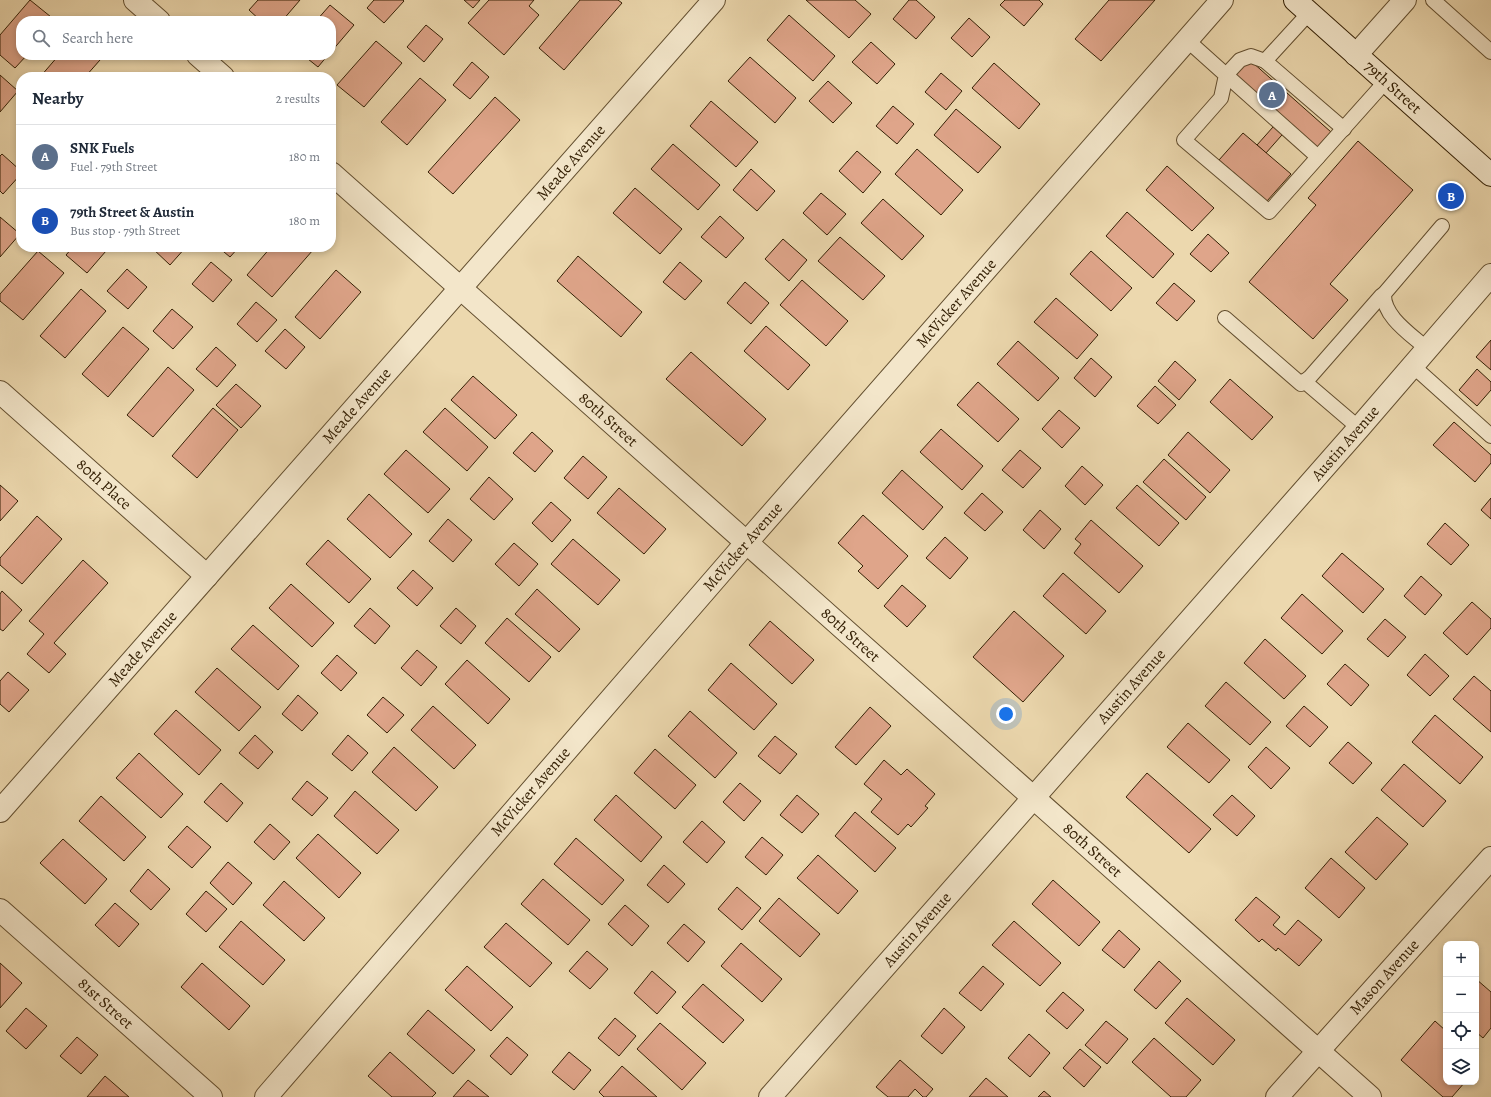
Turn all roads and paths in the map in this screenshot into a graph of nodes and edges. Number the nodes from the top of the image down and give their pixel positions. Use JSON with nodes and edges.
{"nodes":[{"id":1,"x":135,"y":0,"type":"edge"},
{"id":2,"x":1222,"y":0,"type":"edge"},
{"id":3,"x":1405,"y":0,"type":"edge"},
{"id":4,"x":1433,"y":0,"type":"edge"},
{"id":5,"x":713,"y":1,"type":"edge"},
{"id":6,"x":1302,"y":6,"type":"edge"},
{"id":7,"x":153,"y":16,"type":"edge"},
{"id":8,"x":1187,"y":40,"type":"junction"},
{"id":9,"x":1491,"y":52,"type":"edge"},
{"id":10,"x":1356,"y":55,"type":"junction"},
{"id":11,"x":204,"y":60,"type":"edge"},
{"id":12,"x":1265,"y":61,"type":"junction"},
{"id":13,"x":217,"y":72,"type":"edge"},
{"id":14,"x":1226,"y":75,"type":"junction"},
{"id":15,"x":1386,"y":81,"type":"junction"},
{"id":16,"x":1344,"y":129,"type":"junction"},
{"id":17,"x":1318,"y":158,"type":"junction"},
{"id":18,"x":1491,"y":175,"type":"edge"},
{"id":19,"x":336,"y":177,"type":"edge"},
{"id":20,"x":1442,"y":226,"type":"dead end"},
{"id":21,"x":1491,"y":275,"type":"edge"},
{"id":22,"x":460,"y":287,"type":"junction"},
{"id":23,"x":1384,"y":294,"type":"junction"},
{"id":24,"x":1225,"y":318,"type":"dead end"},
{"id":25,"x":1427,"y":349,"type":"junction"},
{"id":26,"x":1413,"y":366,"type":"junction"},
{"id":27,"x":1304,"y":381,"type":"junction"},
{"id":28,"x":0,"y":392,"type":"edge"},
{"id":29,"x":1359,"y":428,"type":"junction"},
{"id":30,"x":1491,"y":436,"type":"edge"},
{"id":31,"x":747,"y":542,"type":"junction"},
{"id":32,"x":207,"y":576,"type":"junction"},
{"id":33,"x":1034,"y":799,"type":"junction"},
{"id":34,"x":0,"y":811,"type":"edge"},
{"id":35,"x":1491,"y":858,"type":"edge"},
{"id":36,"x":0,"y":910,"type":"edge"},
{"id":37,"x":1318,"y":1050,"type":"junction"},
{"id":38,"x":211,"y":1097,"type":"edge"},
{"id":39,"x":266,"y":1097,"type":"edge"},
{"id":40,"x":770,"y":1097,"type":"edge"},
{"id":41,"x":1277,"y":1097,"type":"edge"},
{"id":42,"x":1370,"y":1097,"type":"edge"}],
"edges":[{"from":1,"to":7,"type":"street"},
{"from":2,"to":8,"type":"street","name":"McVicker Avenue"},
{"from":3,"to":10,"type":"street"},
{"from":4,"to":9,"type":"lane"},
{"from":5,"to":22,"type":"street","name":"Meade Avenue"},
{"from":6,"to":10,"type":"street","name":"79th Street"},
{"from":6,"to":12,"type":"lane"},
{"from":8,"to":14,"type":"lane"},
{"from":8,"to":31,"type":"street","name":"McVicker Avenue"},
{"from":10,"to":15,"type":"street","name":"79th Street"},
{"from":11,"to":13,"type":"street"},
{"from":12,"to":14,"type":"lane"},
{"from":12,"to":16,"type":"lane"},
{"from":14,"to":17,"type":"lane"},
{"from":14,"to":17,"type":"lane"},
{"from":15,"to":16,"type":"lane"},
{"from":15,"to":18,"type":"street","name":"79th Street"},
{"from":16,"to":17,"type":"lane"},
{"from":19,"to":22,"type":"street","name":"80th Street"},
{"from":20,"to":23,"type":"lane"},
{"from":21,"to":25,"type":"street","name":"Austin Avenue"},
{"from":22,"to":31,"type":"street","name":"80th Street"},
{"from":22,"to":32,"type":"street","name":"Meade Avenue"},
{"from":23,"to":25,"type":"lane"},
{"from":23,"to":27,"type":"lane"},
{"from":24,"to":27,"type":"lane"},
{"from":25,"to":26,"type":"street","name":"Austin Avenue"},
{"from":26,"to":29,"type":"street","name":"Austin Avenue"},
{"from":26,"to":30,"type":"lane"},
{"from":27,"to":29,"type":"lane"},
{"from":28,"to":32,"type":"street","name":"80th Place"},
{"from":29,"to":33,"type":"street","name":"Austin Avenue"},
{"from":31,"to":33,"type":"street","name":"80th Street"},
{"from":31,"to":39,"type":"street","name":"McVicker Avenue"},
{"from":32,"to":34,"type":"street","name":"Meade Avenue"},
{"from":33,"to":37,"type":"street","name":"80th Street"},
{"from":33,"to":40,"type":"street","name":"Austin Avenue"},
{"from":35,"to":37,"type":"street","name":"Mason Avenue"},
{"from":36,"to":38,"type":"street","name":"81st Street"},
{"from":37,"to":41,"type":"street","name":"Mason Avenue"},
{"from":37,"to":42,"type":"street","name":"80th Street"}]}
